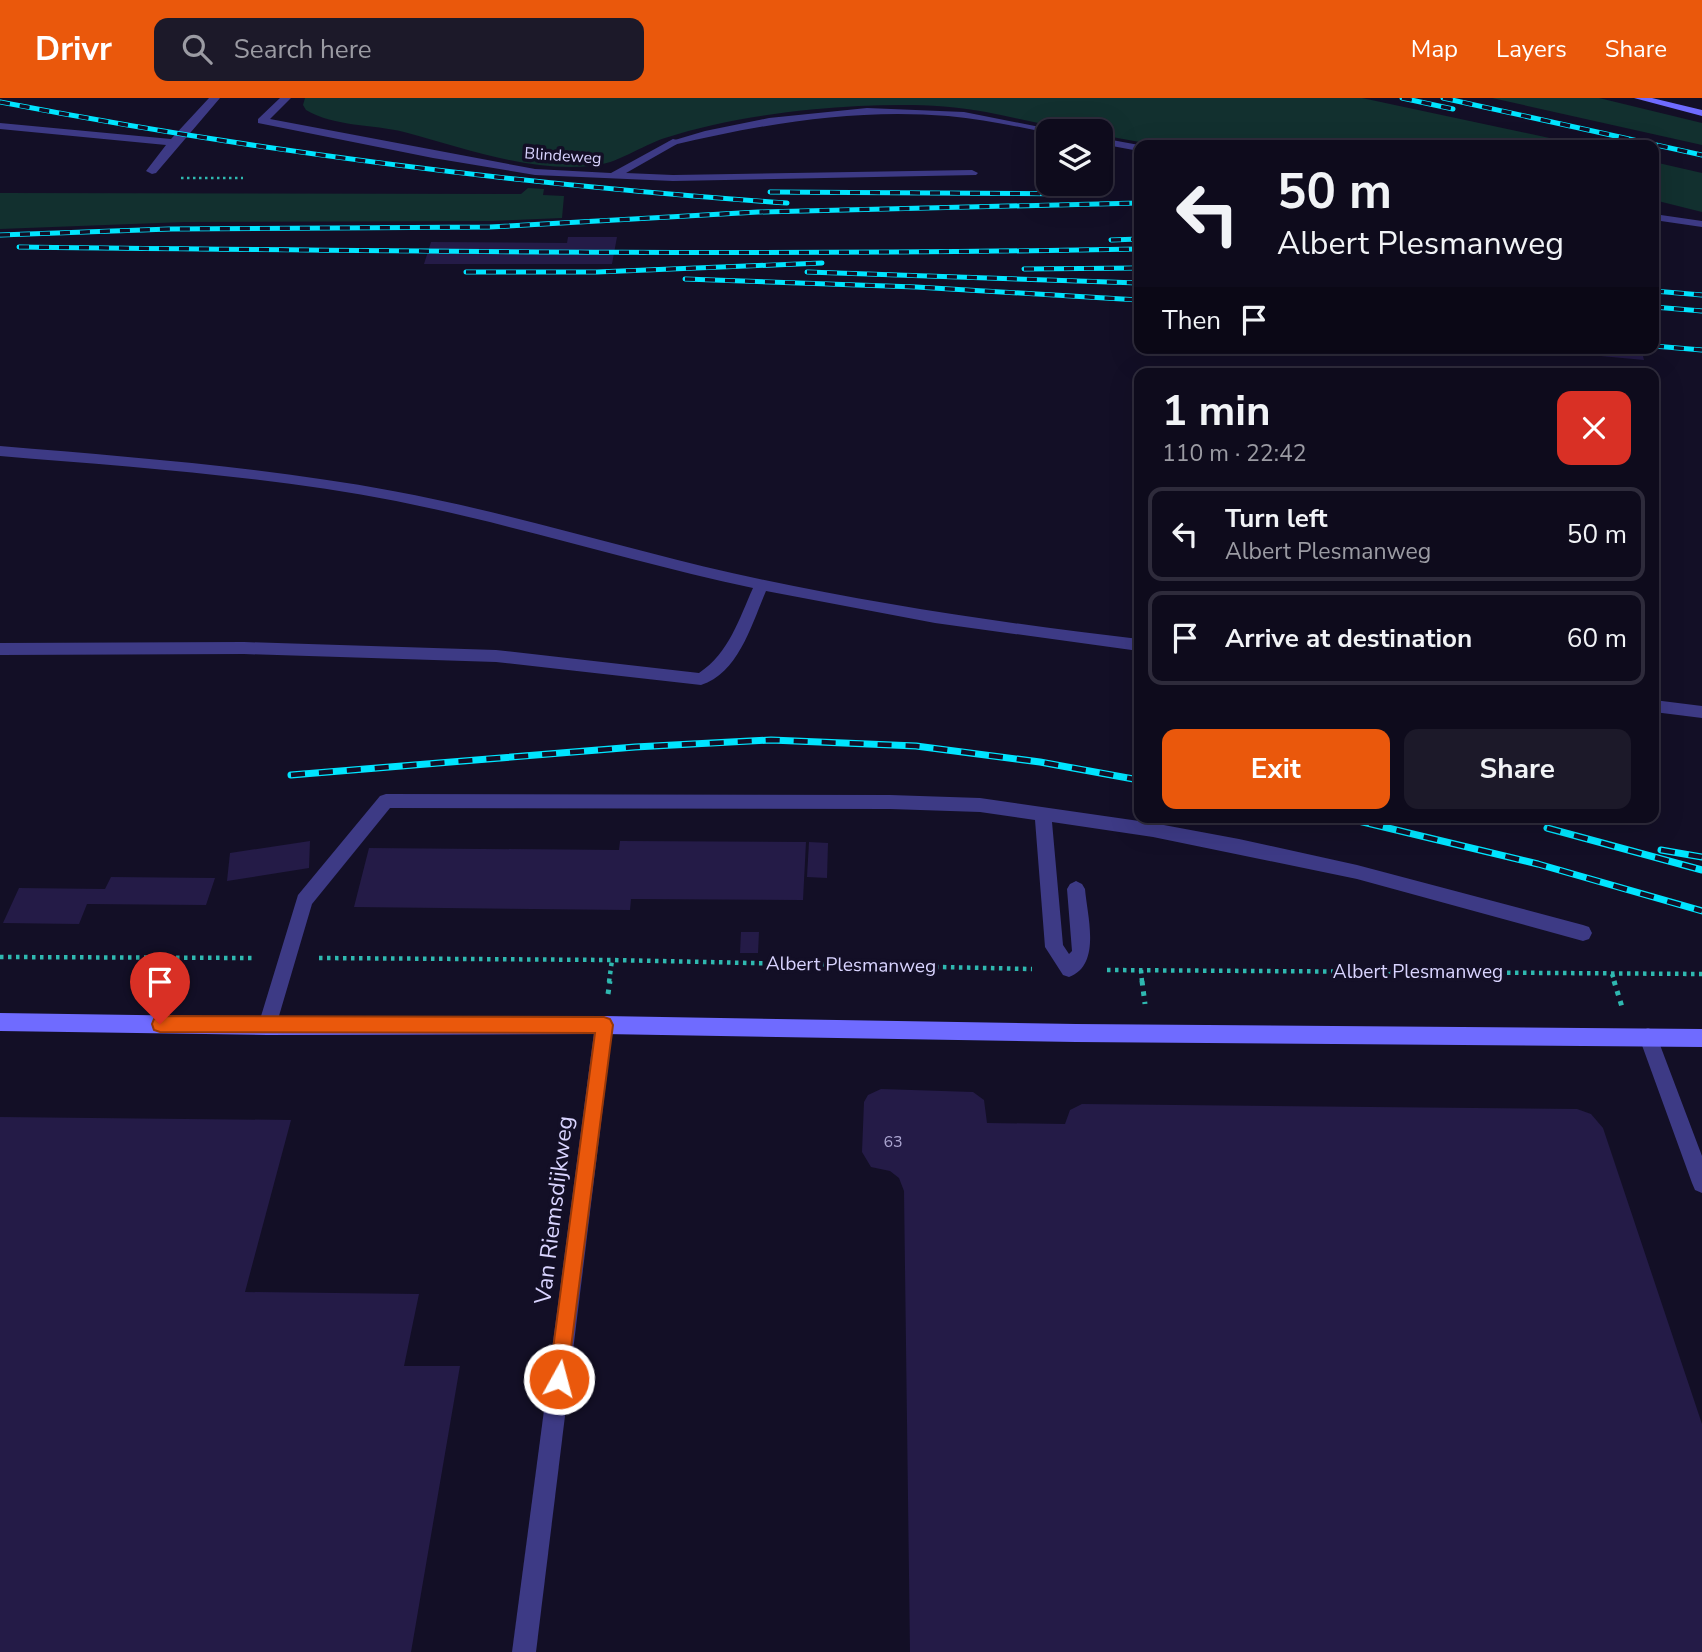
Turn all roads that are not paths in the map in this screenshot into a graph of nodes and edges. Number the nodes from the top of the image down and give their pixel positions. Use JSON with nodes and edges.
{"nodes":[{"id":1,"x":215,"y":98,"type":"edge"},
{"id":2,"x":286,"y":98,"type":"edge"},
{"id":3,"x":1639,"y":98,"type":"edge"},
{"id":4,"x":1702,"y":113,"type":"edge"},
{"id":5,"x":0,"y":126,"type":"edge"},
{"id":6,"x":1036,"y":128,"type":"edge"},
{"id":7,"x":1113,"y":143,"type":"edge"},
{"id":8,"x":174,"y":144,"type":"junction"},
{"id":9,"x":1134,"y":147,"type":"edge"},
{"id":10,"x":152,"y":171,"type":"road end"},
{"id":11,"x":972,"y":173,"type":"dead end"},
{"id":12,"x":613,"y":176,"type":"junction"},
{"id":13,"x":1659,"y":218,"type":"edge"},
{"id":14,"x":1702,"y":224,"type":"edge"},
{"id":15,"x":0,"y":451,"type":"edge"},
{"id":16,"x":762,"y":584,"type":"junction"},
{"id":17,"x":1134,"y":644,"type":"edge"},
{"id":18,"x":0,"y":649,"type":"edge"},
{"id":19,"x":1659,"y":707,"type":"edge"},
{"id":20,"x":1702,"y":712,"type":"edge"},
{"id":21,"x":1043,"y":815,"type":"junction"},
{"id":22,"x":1076,"y":889,"type":"dead end"},
{"id":23,"x":1583,"y":933,"type":"dead end"},
{"id":24,"x":0,"y":1022,"type":"edge"},
{"id":25,"x":604,"y":1025,"type":"junction"},
{"id":26,"x":267,"y":1026,"type":"junction"},
{"id":27,"x":1648,"y":1037,"type":"junction"},
{"id":28,"x":1702,"y":1038,"type":"edge"},
{"id":29,"x":1702,"y":1183,"type":"edge"},
{"id":30,"x":524,"y":1652,"type":"edge"}],
"edges":[{"from":1,"to":8,"type":"street"},
{"from":2,"to":12,"type":"street","name":"Blindeweg"},
{"from":3,"to":4,"type":"street"},
{"from":5,"to":8,"type":"street"},
{"from":6,"to":12,"type":"street","name":"Blindeweg"},
{"from":7,"to":9,"type":"street"},
{"from":8,"to":10,"type":"street"},
{"from":11,"to":12,"type":"street"},
{"from":13,"to":14,"type":"street"},
{"from":15,"to":16,"type":"street"},
{"from":16,"to":17,"type":"street"},
{"from":16,"to":18,"type":"street"},
{"from":19,"to":20,"type":"street"},
{"from":21,"to":22,"type":"street"},
{"from":21,"to":23,"type":"street"},
{"from":21,"to":26,"type":"street"},
{"from":24,"to":26,"type":"street"},
{"from":25,"to":26,"type":"street"},
{"from":25,"to":27,"type":"street"},
{"from":25,"to":30,"type":"street","name":"Van Riemsdijkweg"},
{"from":27,"to":28,"type":"street"},
{"from":27,"to":29,"type":"street"}]}
